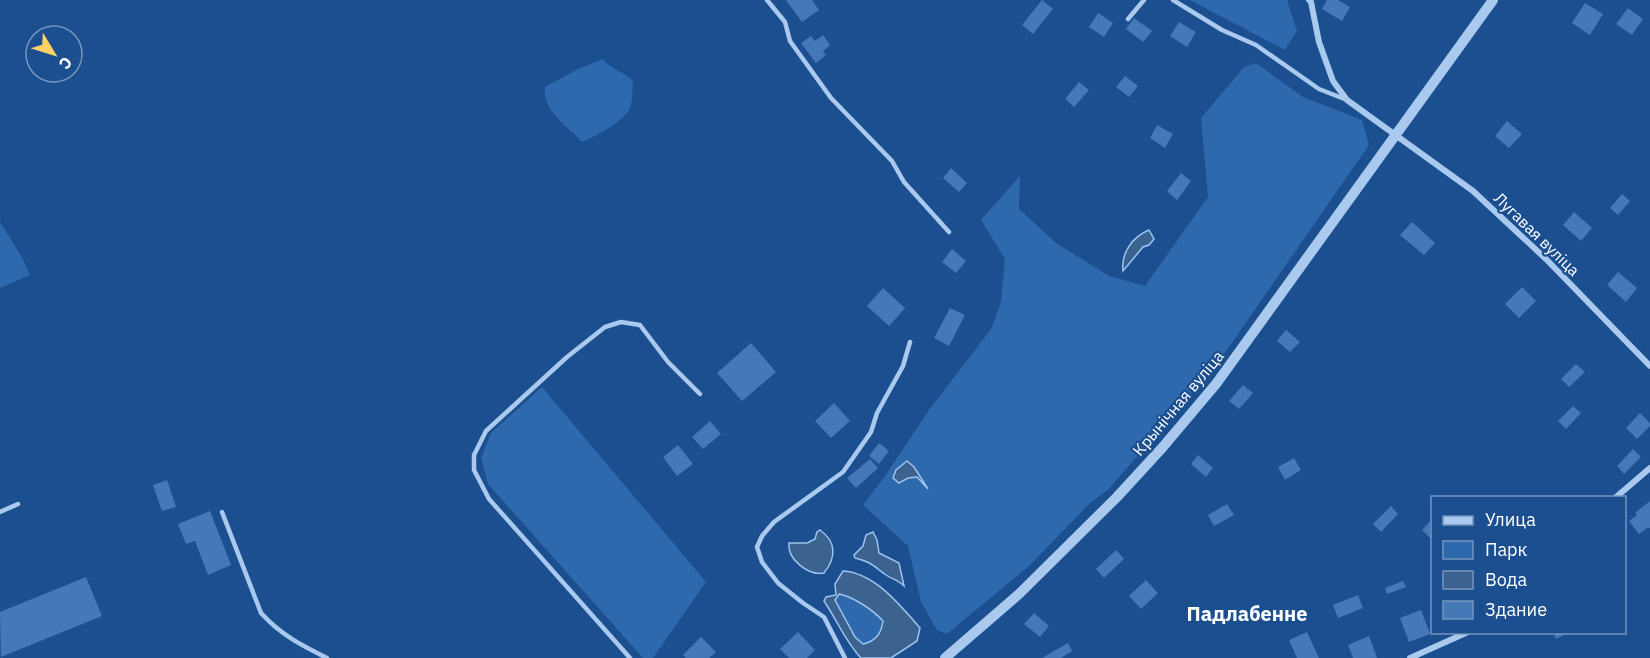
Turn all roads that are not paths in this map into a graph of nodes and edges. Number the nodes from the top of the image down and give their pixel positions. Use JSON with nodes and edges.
{"nodes":[{"id":1,"x":767,"y":0,"type":"edge"},
{"id":2,"x":1144,"y":0,"type":"edge"},
{"id":3,"x":1173,"y":0,"type":"edge"},
{"id":4,"x":1309,"y":0,"type":"edge"},
{"id":5,"x":1493,"y":0,"type":"edge"},
{"id":6,"x":1128,"y":19,"type":"dead end"},
{"id":7,"x":1347,"y":100,"type":"junction"},
{"id":8,"x":1395,"y":134,"type":"junction"},
{"id":9,"x":949,"y":232,"type":"dead end"},
{"id":10,"x":910,"y":342,"type":"dead end"},
{"id":11,"x":1650,"y":366,"type":"edge"},
{"id":12,"x":700,"y":394,"type":"dead end"},
{"id":13,"x":1650,"y":468,"type":"edge"},
{"id":14,"x":1617,"y":496,"type":"edge"},
{"id":15,"x":18,"y":504,"type":"dead end"},
{"id":16,"x":0,"y":512,"type":"edge"},
{"id":17,"x":222,"y":512,"type":"dead end"},
{"id":18,"x":1466,"y":634,"type":"edge"},
{"id":19,"x":327,"y":658,"type":"edge"},
{"id":20,"x":630,"y":658,"type":"edge"},
{"id":21,"x":845,"y":658,"type":"edge"},
{"id":22,"x":945,"y":658,"type":"edge"},
{"id":23,"x":1410,"y":658,"type":"edge"}],
"edges":[{"from":1,"to":9,"type":"lane"},
{"from":2,"to":6,"type":"lane"},
{"from":3,"to":7,"type":"lane"},
{"from":4,"to":7,"type":"street"},
{"from":5,"to":8,"type":"street","name":"Крынічная вуліца"},
{"from":7,"to":8,"type":"street"},
{"from":8,"to":11,"type":"street","name":"Лугавая вуліца"},
{"from":8,"to":22,"type":"street","name":"Крынічная вуліца"},
{"from":10,"to":21,"type":"lane"},
{"from":12,"to":20,"type":"lane"},
{"from":13,"to":14,"type":"street"},
{"from":15,"to":16,"type":"lane"},
{"from":17,"to":19,"type":"lane"},
{"from":18,"to":23,"type":"street"}]}
